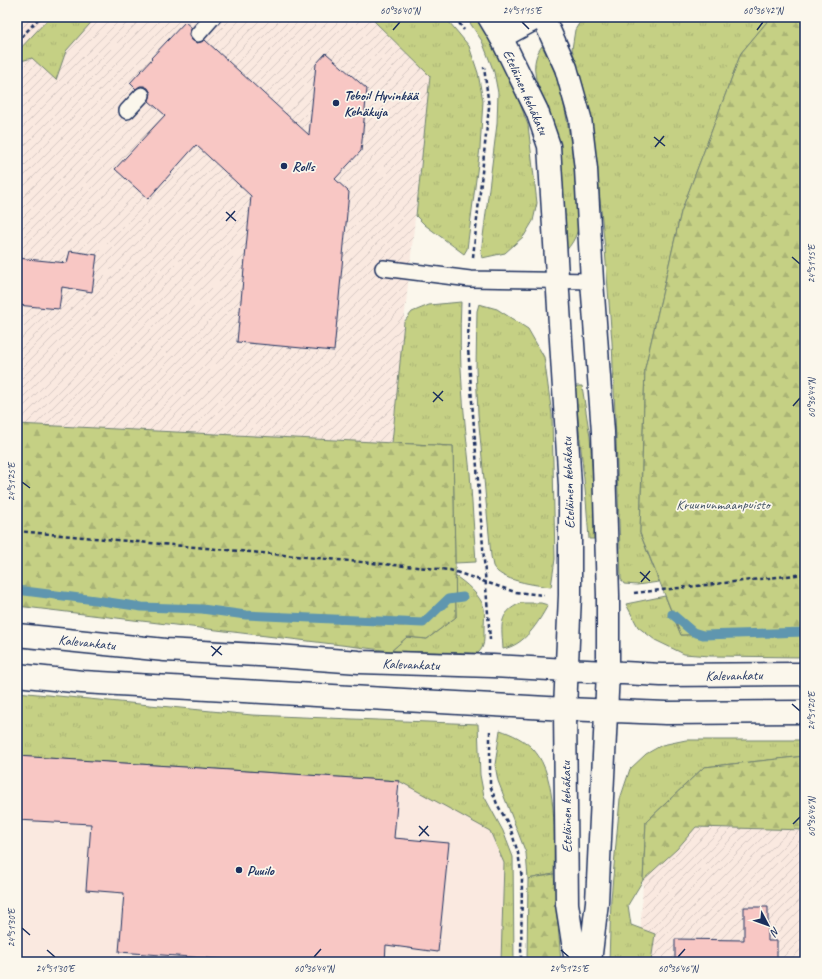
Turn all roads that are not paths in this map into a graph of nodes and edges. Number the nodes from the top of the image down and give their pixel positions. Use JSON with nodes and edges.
{"nodes":[{"id":1,"x":213,"y":17,"type":"edge"},
{"id":2,"x":489,"y":17,"type":"edge"},
{"id":3,"x":538,"y":17,"type":"edge"},
{"id":4,"x":544,"y":17,"type":"edge"},
{"id":5,"x":198,"y":34,"type":"dead end"},
{"id":6,"x":501,"y":37,"type":"junction"},
{"id":7,"x":142,"y":94,"type":"dead end"},
{"id":8,"x":127,"y":111,"type":"dead end"},
{"id":9,"x":383,"y":268,"type":"dead end"},
{"id":10,"x":556,"y":281,"type":"junction"},
{"id":11,"x":592,"y":281,"type":"junction"},
{"id":12,"x":17,"y":635,"type":"edge"},
{"id":13,"x":567,"y":670,"type":"junction"},
{"id":14,"x":608,"y":672,"type":"junction"},
{"id":15,"x":805,"y":674,"type":"edge"},
{"id":16,"x":17,"y":675,"type":"edge"},
{"id":17,"x":565,"y":709,"type":"junction"},
{"id":18,"x":606,"y":711,"type":"junction"},
{"id":19,"x":805,"y":712,"type":"edge"},
{"id":20,"x":576,"y":962,"type":"edge"},
{"id":21,"x":590,"y":962,"type":"edge"}],
"edges":[{"from":1,"to":5,"type":"lane"},
{"from":2,"to":6,"type":"street","name":"Eteläinen kehäkatu"},
{"from":3,"to":6,"type":"street"},
{"from":4,"to":11,"type":"street"},
{"from":6,"to":10,"type":"street","name":"Eteläinen kehäkatu"},
{"from":7,"to":8,"type":"lane"},
{"from":9,"to":10,"type":"lane"},
{"from":10,"to":11,"type":"lane"},
{"from":10,"to":13,"type":"street","name":"Eteläinen kehäkatu"},
{"from":11,"to":14,"type":"street"},
{"from":12,"to":13,"type":"street","name":"Kalevankatu"},
{"from":13,"to":14,"type":"street","name":"Kalevankatu"},
{"from":13,"to":17,"type":"street","name":"Eteläinen kehäkatu"},
{"from":14,"to":15,"type":"street","name":"Kalevankatu"},
{"from":14,"to":18,"type":"street"},
{"from":16,"to":17,"type":"street"},
{"from":17,"to":18,"type":"street"},
{"from":17,"to":20,"type":"street","name":"Eteläinen kehäkatu"},
{"from":18,"to":19,"type":"street"},
{"from":18,"to":21,"type":"street"}]}
